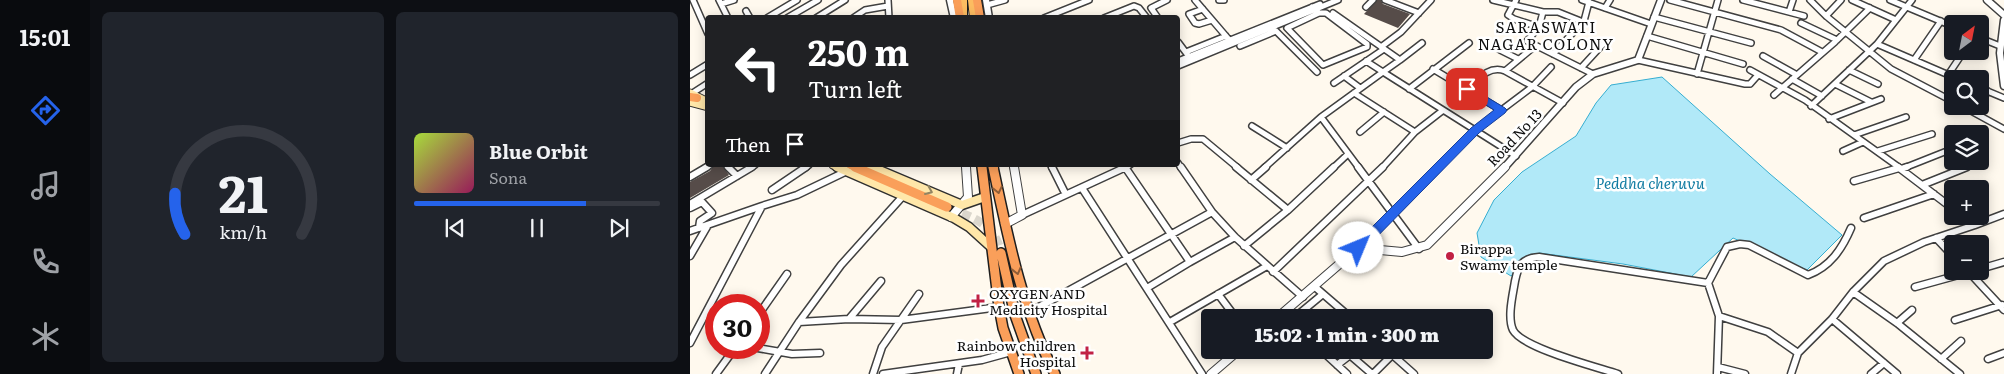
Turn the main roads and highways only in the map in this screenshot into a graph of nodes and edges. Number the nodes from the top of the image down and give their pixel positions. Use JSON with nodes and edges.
{"nodes":[{"id":1,"x":956,"y":0,"type":"edge"},
{"id":2,"x":963,"y":0,"type":"edge"},
{"id":3,"x":972,"y":0,"type":"edge"},
{"id":4,"x":976,"y":0,"type":"edge"},
{"id":5,"x":960,"y":15,"type":"edge"},
{"id":6,"x":962,"y":15,"type":"edge"},
{"id":7,"x":974,"y":15,"type":"edge"},
{"id":8,"x":979,"y":15,"type":"edge"},
{"id":9,"x":692,"y":97,"type":"edge"},
{"id":10,"x":705,"y":101,"type":"edge"},
{"id":11,"x":705,"y":105,"type":"edge"},
{"id":12,"x":873,"y":167,"type":"edge"},
{"id":13,"x":982,"y":167,"type":"edge"},
{"id":14,"x":993,"y":167,"type":"edge"},
{"id":15,"x":849,"y":168,"type":"edge"},
{"id":16,"x":985,"y":197,"type":"junction"},
{"id":17,"x":946,"y":207,"type":"tunnel mouth"},
{"id":18,"x":991,"y":247,"type":"junction"},
{"id":19,"x":1001,"y":253,"type":"tunnel mouth"},
{"id":20,"x":1019,"y":374,"type":"edge"},
{"id":21,"x":1036,"y":374,"type":"edge"},
{"id":22,"x":1055,"y":374,"type":"edge"}],
"edges":[{"from":1,"to":5,"type":"highway"},
{"from":2,"to":6,"type":"main road"},
{"from":3,"to":7,"type":"main road"},
{"from":4,"to":8,"type":"highway"},
{"from":9,"to":10,"type":"main road"},
{"from":9,"to":11,"type":"main road"},
{"from":12,"to":16,"type":"main road","one_way":true},
{"from":13,"to":16,"type":"highway"},
{"from":14,"to":22,"type":"highway","one_way":true},
{"from":15,"to":17,"type":"highway"},
{"from":15,"to":18,"type":"main road"},
{"from":16,"to":18,"type":"highway"},
{"from":18,"to":20,"type":"highway"},
{"from":19,"to":21,"type":"highway"}]}
